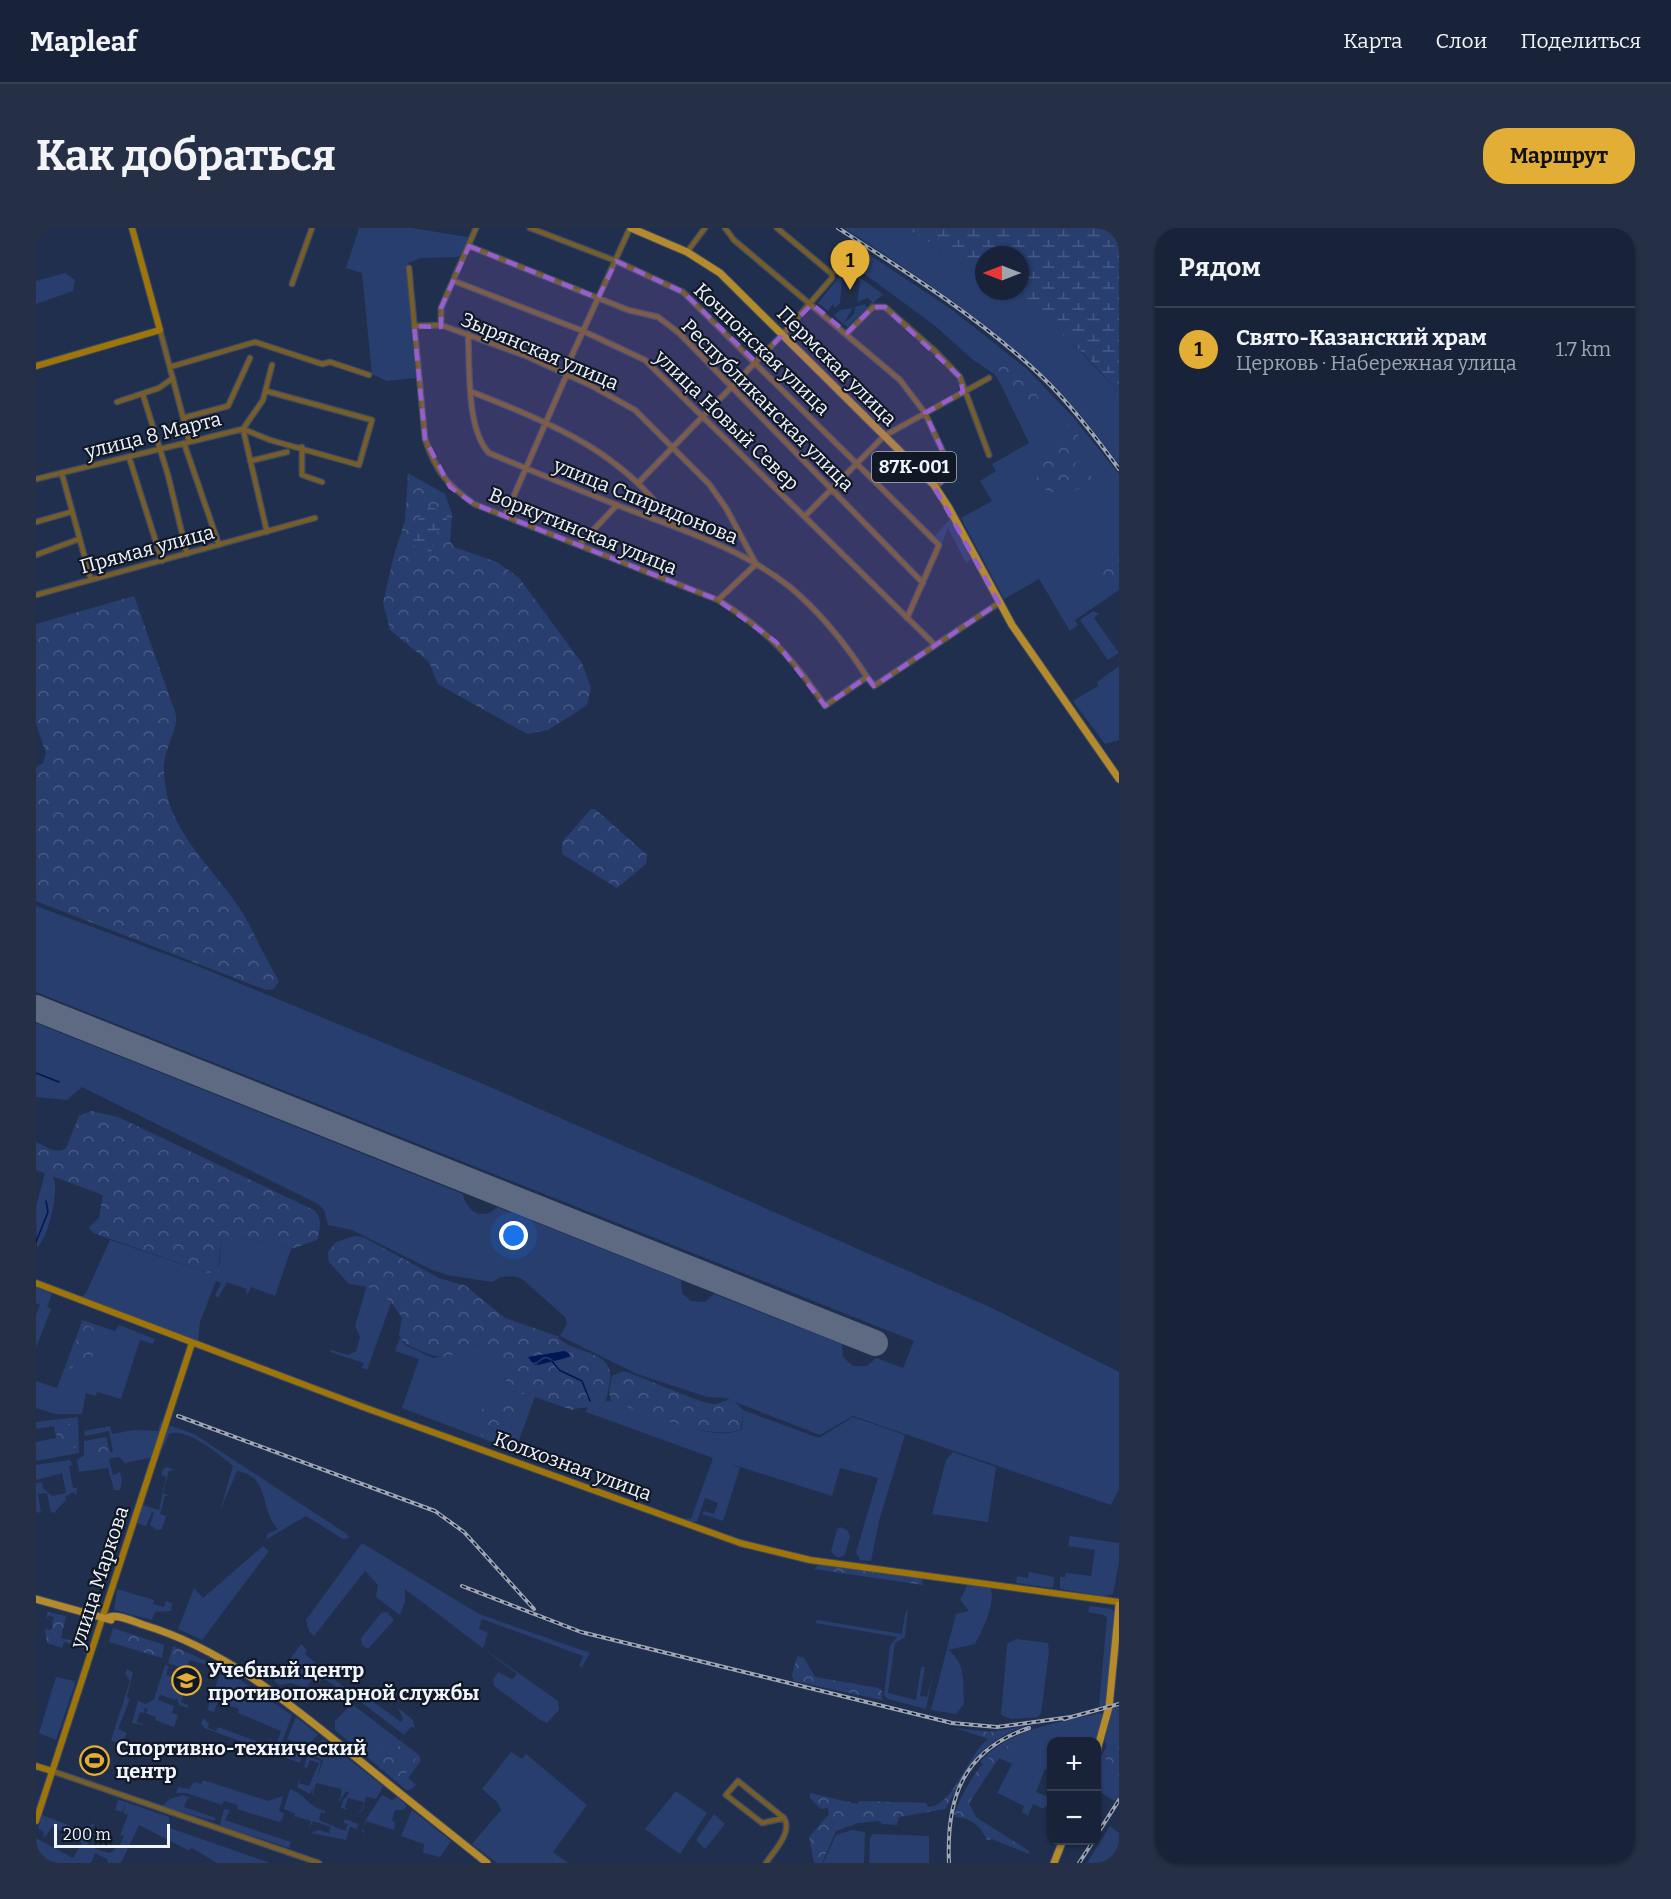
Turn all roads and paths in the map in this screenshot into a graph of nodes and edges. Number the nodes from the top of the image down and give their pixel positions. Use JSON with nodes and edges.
{"nodes":[{"id":1,"x":132,"y":228,"type":"edge"},
{"id":2,"x":312,"y":228,"type":"edge"},
{"id":3,"x":476,"y":228,"type":"edge"},
{"id":4,"x":530,"y":228,"type":"edge"},
{"id":5,"x":631,"y":228,"type":"edge"},
{"id":6,"x":705,"y":228,"type":"edge"},
{"id":7,"x":725,"y":228,"type":"edge"},
{"id":8,"x":777,"y":228,"type":"edge"},
{"id":9,"x":469,"y":246,"type":"junction"},
{"id":10,"x":687,"y":252,"type":"junction"},
{"id":11,"x":615,"y":261,"type":"junction"},
{"id":12,"x":409,"y":268,"type":"dead end"},
{"id":13,"x":454,"y":281,"type":"junction"},
{"id":14,"x":292,"y":284,"type":"dead end"},
{"id":15,"x":598,"y":298,"type":"junction"},
{"id":16,"x":812,"y":304,"type":"junction"},
{"id":17,"x":414,"y":326,"type":"junction"},
{"id":18,"x":441,"y":326,"type":"junction"},
{"id":19,"x":160,"y":330,"type":"junction"},
{"id":20,"x":583,"y":331,"type":"junction"},
{"id":21,"x":847,"y":333,"type":"junction"},
{"id":22,"x":468,"y":334,"type":"junction"},
{"id":23,"x":782,"y":335,"type":"junction"},
{"id":24,"x":250,"y":358,"type":"dead end"},
{"id":25,"x":756,"y":362,"type":"junction"},
{"id":26,"x":272,"y":365,"type":"dead end"},
{"id":27,"x":36,"y":366,"type":"edge"},
{"id":28,"x":170,"y":367,"type":"junction"},
{"id":29,"x":567,"y":374,"type":"junction"},
{"id":30,"x":369,"y":375,"type":"dead end"},
{"id":31,"x":173,"y":378,"type":"junction"},
{"id":32,"x":988,"y":378,"type":"dead end"},
{"id":33,"x":731,"y":388,"type":"junction"},
{"id":34,"x":266,"y":391,"type":"junction"},
{"id":35,"x":472,"y":392,"type":"junction"},
{"id":36,"x":963,"y":392,"type":"junction"},
{"id":37,"x":143,"y":395,"type":"junction"},
{"id":38,"x":117,"y":402,"type":"dead end"},
{"id":39,"x":926,"y":413,"type":"junction"},
{"id":40,"x":704,"y":416,"type":"junction"},
{"id":41,"x":183,"y":418,"type":"junction"},
{"id":42,"x":547,"y":422,"type":"junction"},
{"id":43,"x":243,"y":429,"type":"junction"},
{"id":44,"x":884,"y":436,"type":"junction"},
{"id":45,"x":189,"y":440,"type":"junction"},
{"id":46,"x":184,"y":443,"type":"junction"},
{"id":47,"x":674,"y":446,"type":"junction"},
{"id":48,"x":302,"y":447,"type":"junction"},
{"id":49,"x":160,"y":449,"type":"junction"},
{"id":50,"x":287,"y":452,"type":"dead end"},
{"id":51,"x":989,"y":455,"type":"dead end"},
{"id":52,"x":129,"y":457,"type":"junction"},
{"id":53,"x":250,"y":461,"type":"junction"},
{"id":54,"x":857,"y":463,"type":"junction"},
{"id":55,"x":526,"y":468,"type":"junction"},
{"id":56,"x":62,"y":474,"type":"junction"},
{"id":57,"x":36,"y":479,"type":"edge"},
{"id":58,"x":322,"y":482,"type":"dead end"},
{"id":59,"x":639,"y":482,"type":"junction"},
{"id":60,"x":935,"y":488,"type":"junction"},
{"id":61,"x":831,"y":490,"type":"junction"},
{"id":62,"x":617,"y":505,"type":"junction"},
{"id":63,"x":71,"y":512,"type":"junction"},
{"id":64,"x":505,"y":516,"type":"junction"},
{"id":65,"x":805,"y":516,"type":"junction"},
{"id":66,"x":315,"y":518,"type":"dead end"},
{"id":67,"x":36,"y":522,"type":"edge"},
{"id":68,"x":674,"y":526,"type":"junction"},
{"id":69,"x":267,"y":532,"type":"junction"},
{"id":70,"x":79,"y":539,"type":"junction"},
{"id":71,"x":219,"y":545,"type":"junction"},
{"id":72,"x":579,"y":545,"type":"junction"},
{"id":73,"x":187,"y":554,"type":"junction"},
{"id":74,"x":36,"y":555,"type":"edge"},
{"id":75,"x":162,"y":561,"type":"junction"},
{"id":76,"x":756,"y":564,"type":"junction"},
{"id":77,"x":91,"y":580,"type":"junction"},
{"id":78,"x":923,"y":583,"type":"junction"},
{"id":79,"x":36,"y":595,"type":"edge"},
{"id":80,"x":718,"y":600,"type":"junction"},
{"id":81,"x":999,"y":603,"type":"junction"},
{"id":82,"x":908,"y":618,"type":"junction"},
{"id":83,"x":935,"y":645,"type":"junction"},
{"id":84,"x":867,"y":676,"type":"junction"},
{"id":85,"x":1119,"y":778,"type":"edge"},
{"id":86,"x":36,"y":1283,"type":"edge"},
{"id":87,"x":192,"y":1343,"type":"junction"},
{"id":88,"x":36,"y":1599,"type":"edge"},
{"id":89,"x":1119,"y":1603,"type":"edge"},
{"id":90,"x":106,"y":1616,"type":"junction"},
{"id":91,"x":1101,"y":1737,"type":"edge"},
{"id":92,"x":36,"y":1766,"type":"edge"},
{"id":93,"x":52,"y":1771,"type":"junction"},
{"id":94,"x":784,"y":1818,"type":"junction"},
{"id":95,"x":36,"y":1821,"type":"edge"},
{"id":96,"x":1061,"y":1845,"type":"edge"},
{"id":97,"x":319,"y":1863,"type":"edge"},
{"id":98,"x":488,"y":1863,"type":"edge"},
{"id":99,"x":766,"y":1863,"type":"edge"},
{"id":100,"x":1054,"y":1863,"type":"edge"}],
"edges":[{"from":1,"to":19,"type":"street"},
{"from":2,"to":14,"type":"street"},
{"from":3,"to":9,"type":"street"},
{"from":4,"to":11,"type":"street","name":"Кочпонская улица"},
{"from":5,"to":10,"type":"main road","name":"Пермская улица","number":"87К-001"},
{"from":5,"to":11,"type":"street"},
{"from":6,"to":10,"type":"street"},
{"from":7,"to":16,"type":"street"},
{"from":8,"to":16,"type":"street"},
{"from":9,"to":13,"type":"street"},
{"from":9,"to":15,"type":"street","name":"Республиканская улица"},
{"from":10,"to":23,"type":"main road","name":"Пермская улица","number":"87К-001"},
{"from":11,"to":15,"type":"street"},
{"from":11,"to":25,"type":"street","name":"Кочпонская улица"},
{"from":12,"to":17,"type":"street","name":"Воркутинская улица"},
{"from":13,"to":18,"type":"street"},
{"from":13,"to":20,"type":"street","name":"улица Новый Север"},
{"from":15,"to":20,"type":"street"},
{"from":15,"to":33,"type":"street","name":"Республиканская улица"},
{"from":16,"to":21,"type":"street"},
{"from":16,"to":23,"type":"street"},
{"from":17,"to":18,"type":"street","name":"Зырянская улица"},
{"from":17,"to":64,"type":"street","name":"Воркутинская улица"},
{"from":18,"to":22,"type":"street","name":"Зырянская улица"},
{"from":19,"to":27,"type":"street"},
{"from":19,"to":28,"type":"street"},
{"from":20,"to":29,"type":"street"},
{"from":20,"to":40,"type":"street","name":"улица Новый Север"},
{"from":21,"to":36,"type":"street"},
{"from":21,"to":39,"type":"street"},
{"from":22,"to":29,"type":"street","name":"Зырянская улица"},
{"from":22,"to":35,"type":"street","name":"улица Спиридонова"},
{"from":23,"to":25,"type":"street"},
{"from":23,"to":44,"type":"main road","name":"Пермская улица","number":"87К-001"},
{"from":24,"to":41,"type":"street"},
{"from":25,"to":33,"type":"street"},
{"from":25,"to":54,"type":"street","name":"Кочпонская улица"},
{"from":26,"to":34,"type":"street","name":"улица 8 Марта"},
{"from":28,"to":30,"type":"street"},
{"from":28,"to":31,"type":"street"},
{"from":29,"to":42,"type":"street"},
{"from":29,"to":47,"type":"street","name":"Зырянская улица"},
{"from":31,"to":37,"type":"street"},
{"from":31,"to":41,"type":"street"},
{"from":32,"to":36,"type":"street"},
{"from":33,"to":40,"type":"street"},
{"from":33,"to":61,"type":"street","name":"Республиканская улица"},
{"from":34,"to":43,"type":"street","name":"улица 8 Марта"},
{"from":34,"to":48,"type":"street"},
{"from":35,"to":42,"type":"street"},
{"from":35,"to":55,"type":"street","name":"улица Спиридонова"},
{"from":36,"to":39,"type":"street"},
{"from":36,"to":51,"type":"street"},
{"from":37,"to":38,"type":"street"},
{"from":37,"to":49,"type":"street"},
{"from":39,"to":44,"type":"street"},
{"from":39,"to":60,"type":"street"},
{"from":40,"to":47,"type":"street"},
{"from":40,"to":65,"type":"street","name":"улица Новый Север"},
{"from":41,"to":45,"type":"street"},
{"from":42,"to":55,"type":"street"},
{"from":42,"to":59,"type":"street"},
{"from":43,"to":45,"type":"street","name":"улица 8 Марта"},
{"from":43,"to":48,"type":"street"},
{"from":43,"to":53,"type":"street"},
{"from":44,"to":54,"type":"street"},
{"from":44,"to":60,"type":"main road","name":"Пермская улица","number":"87К-001"},
{"from":45,"to":46,"type":"street","name":"улица 8 Марта"},
{"from":46,"to":49,"type":"street","name":"улица 8 Марта"},
{"from":46,"to":71,"type":"street"},
{"from":47,"to":59,"type":"street"},
{"from":47,"to":76,"type":"street","name":"Зырянская улица"},
{"from":48,"to":58,"type":"street"},
{"from":49,"to":52,"type":"street","name":"улица 8 Марта"},
{"from":49,"to":73,"type":"street"},
{"from":50,"to":53,"type":"street"},
{"from":52,"to":56,"type":"street","name":"улица 8 Марта"},
{"from":52,"to":75,"type":"street"},
{"from":53,"to":69,"type":"street"},
{"from":54,"to":61,"type":"street"},
{"from":54,"to":78,"type":"street","name":"Кочпонская улица"},
{"from":55,"to":62,"type":"street","name":"улица Спиридонова"},
{"from":55,"to":64,"type":"street"},
{"from":56,"to":57,"type":"street","name":"улица 8 Марта"},
{"from":56,"to":63,"type":"street"},
{"from":59,"to":68,"type":"street"},
{"from":60,"to":81,"type":"main road","name":"Пермская улица","number":"87К-001"},
{"from":61,"to":65,"type":"street"},
{"from":61,"to":78,"type":"street","name":"Республиканская улица"},
{"from":62,"to":68,"type":"street","name":"улица Спиридонова"},
{"from":62,"to":72,"type":"street"},
{"from":63,"to":67,"type":"street"},
{"from":63,"to":70,"type":"street"},
{"from":64,"to":72,"type":"street","name":"Воркутинская улица"},
{"from":65,"to":82,"type":"street","name":"улица Новый Север"},
{"from":66,"to":69,"type":"street","name":"Прямая улица"},
{"from":68,"to":76,"type":"street","name":"улица Спиридонова"},
{"from":69,"to":71,"type":"street","name":"Прямая улица"},
{"from":70,"to":74,"type":"street"},
{"from":70,"to":77,"type":"street"},
{"from":71,"to":73,"type":"street","name":"Прямая улица"},
{"from":72,"to":80,"type":"street","name":"Воркутинская улица"},
{"from":73,"to":75,"type":"street","name":"Прямая улица"},
{"from":75,"to":77,"type":"street","name":"Прямая улица"},
{"from":76,"to":80,"type":"street"},
{"from":76,"to":84,"type":"street","name":"улица Спиридонова"},
{"from":77,"to":79,"type":"street","name":"Прямая улица"},
{"from":78,"to":82,"type":"street"},
{"from":80,"to":84,"type":"street","name":"Воркутинская улица"},
{"from":81,"to":83,"type":"street"},
{"from":81,"to":85,"type":"main road","name":"Пермская улица","number":"87К-001"},
{"from":82,"to":83,"type":"street","name":"улица Новый Север"},
{"from":83,"to":84,"type":"street"},
{"from":86,"to":87,"type":"street","name":"Колхозная улица"},
{"from":87,"to":89,"type":"street","name":"Колхозная улица"},
{"from":87,"to":90,"type":"street","name":"улица Маркова"},
{"from":88,"to":90,"type":"main road"},
{"from":89,"to":91,"type":"main road"},
{"from":90,"to":93,"type":"street","name":"улица Маркова"},
{"from":90,"to":98,"type":"main road"},
{"from":92,"to":93,"type":"street"},
{"from":93,"to":95,"type":"street","name":"улица Маркова"},
{"from":93,"to":97,"type":"street"},
{"from":94,"to":94,"type":"street"},
{"from":94,"to":99,"type":"street"},
{"from":96,"to":100,"type":"main road"}]}
